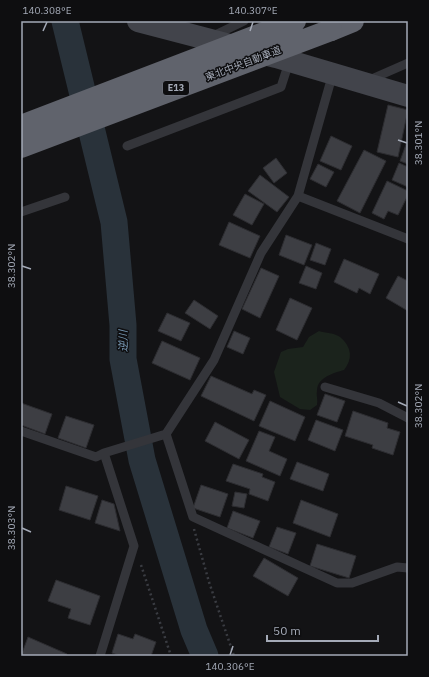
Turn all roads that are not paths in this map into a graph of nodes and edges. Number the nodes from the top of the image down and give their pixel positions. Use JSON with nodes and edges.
{"nodes":[{"id":1,"x":244,"y":21,"type":"edge"},
{"id":2,"x":287,"y":21,"type":"edge"},
{"id":3,"x":295,"y":21,"type":"edge"},
{"id":4,"x":353,"y":21,"type":"edge"},
{"id":5,"x":151,"y":22,"type":"edge"},
{"id":6,"x":207,"y":39,"type":"junction"},
{"id":7,"x":282,"y":59,"type":"junction"},
{"id":8,"x":408,"y":63,"type":"edge"},
{"id":9,"x":333,"y":73,"type":"junction"},
{"id":10,"x":364,"y":82,"type":"junction"},
{"id":11,"x":408,"y":96,"type":"edge"},
{"id":12,"x":21,"y":126,"type":"edge"},
{"id":13,"x":127,"y":146,"type":"dead end"},
{"id":14,"x":21,"y":147,"type":"edge"},
{"id":15,"x":298,"y":196,"type":"junction"},
{"id":16,"x":65,"y":197,"type":"dead end"},
{"id":17,"x":21,"y":212,"type":"edge"},
{"id":18,"x":408,"y":239,"type":"edge"},
{"id":19,"x":325,"y":387,"type":"dead end"},
{"id":20,"x":408,"y":418,"type":"edge"},
{"id":21,"x":21,"y":431,"type":"edge"},
{"id":22,"x":166,"y":434,"type":"junction"},
{"id":23,"x":104,"y":453,"type":"junction"},
{"id":24,"x":408,"y":568,"type":"edge"},
{"id":25,"x":100,"y":656,"type":"edge"}],
"edges":[{"from":1,"to":6,"type":"lane"},
{"from":2,"to":7,"type":"lane"},
{"from":3,"to":12,"type":"highway","name":"東北中央自動車道","number":"E13","bridge":true},
{"from":4,"to":14,"type":"highway","name":"東北中央自動車道","number":"E13","bridge":true},
{"from":5,"to":6,"type":"street"},
{"from":6,"to":7,"type":"street"},
{"from":7,"to":9,"type":"street"},
{"from":7,"to":13,"type":"lane"},
{"from":8,"to":10,"type":"lane"},
{"from":9,"to":10,"type":"street"},
{"from":9,"to":15,"type":"lane"},
{"from":10,"to":11,"type":"street"},
{"from":15,"to":18,"type":"lane"},
{"from":15,"to":22,"type":"lane"},
{"from":16,"to":17,"type":"lane"},
{"from":19,"to":20,"type":"lane"},
{"from":21,"to":23,"type":"lane"},
{"from":22,"to":23,"type":"lane"},
{"from":22,"to":24,"type":"lane"},
{"from":23,"to":25,"type":"lane"}]}
